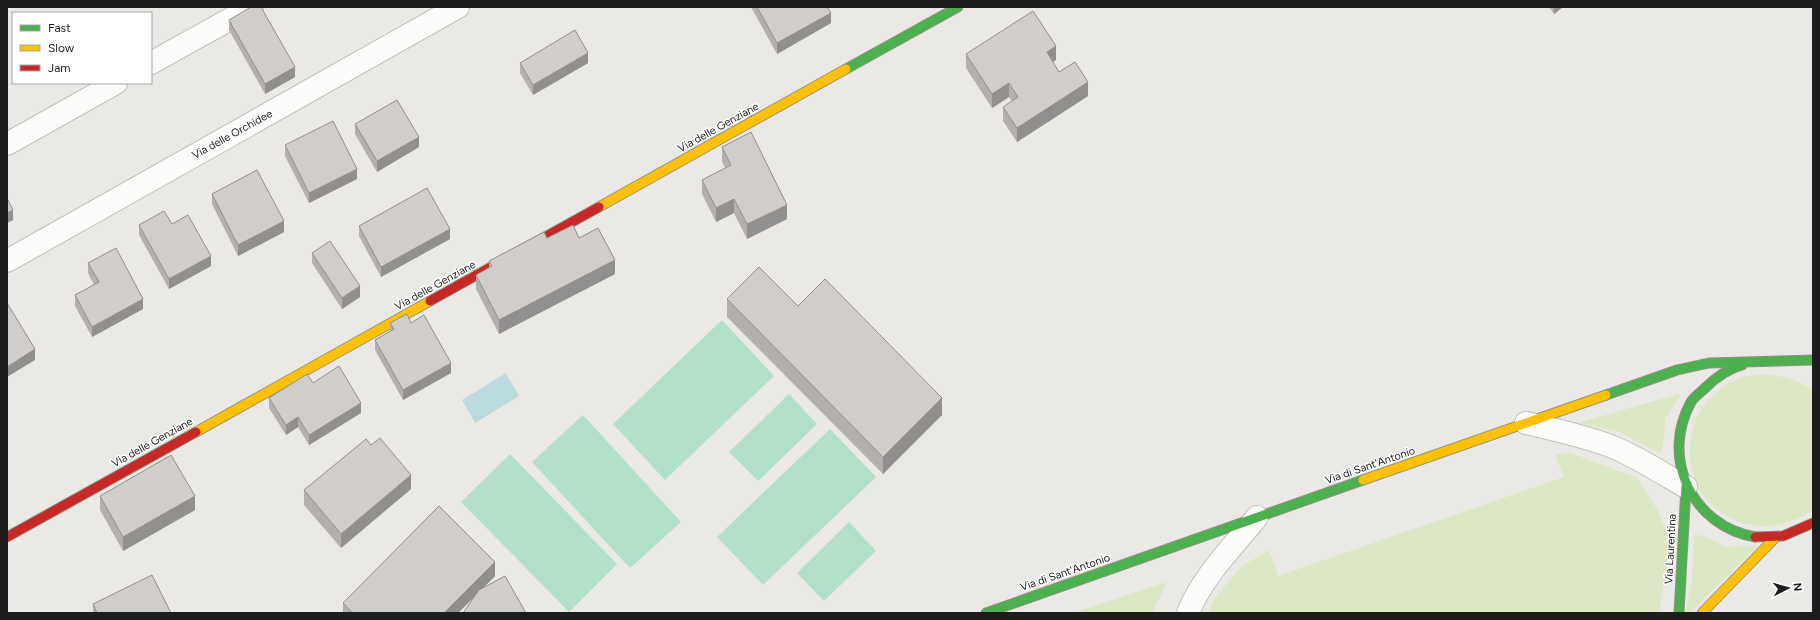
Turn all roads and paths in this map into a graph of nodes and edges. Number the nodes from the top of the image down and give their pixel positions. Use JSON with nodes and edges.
{"nodes":[{"id":1,"x":252,"y":7,"type":"edge"},
{"id":2,"x":458,"y":7,"type":"edge"},
{"id":3,"x":958,"y":7,"type":"edge"},
{"id":4,"x":152,"y":63,"type":"edge"},
{"id":5,"x":114,"y":84,"type":"edge"},
{"id":6,"x":7,"y":144,"type":"edge"},
{"id":7,"x":7,"y":261,"type":"edge"},
{"id":8,"x":1813,"y":360,"type":"edge"},
{"id":9,"x":1768,"y":361,"type":"junction"},
{"id":10,"x":1802,"y":370,"type":"dead end"},
{"id":11,"x":1526,"y":423,"type":"junction"},
{"id":12,"x":1686,"y":487,"type":"junction"},
{"id":13,"x":1257,"y":517,"type":"junction"},
{"id":14,"x":1813,"y":523,"type":"edge"},
{"id":15,"x":7,"y":537,"type":"edge"},
{"id":16,"x":1775,"y":538,"type":"junction"},
{"id":17,"x":986,"y":613,"type":"edge"},
{"id":18,"x":1188,"y":613,"type":"edge"},
{"id":19,"x":1679,"y":613,"type":"edge"},
{"id":20,"x":1702,"y":613,"type":"edge"}],
"edges":[{"from":1,"to":4,"type":"street"},
{"from":2,"to":7,"type":"street","name":"Via delle Orchidee"},
{"from":3,"to":15,"type":"street","name":"Via delle Genziane"},
{"from":5,"to":6,"type":"street"},
{"from":8,"to":9,"type":"street"},
{"from":9,"to":10,"type":"street"},
{"from":9,"to":11,"type":"street","name":"Via di Sant'Antonio"},
{"from":9,"to":12,"type":"street"},
{"from":11,"to":12,"type":"street"},
{"from":11,"to":13,"type":"street","name":"Via di Sant'Antonio"},
{"from":12,"to":16,"type":"street"},
{"from":12,"to":19,"type":"street","name":"Via Laurentina"},
{"from":13,"to":17,"type":"street","name":"Via di Sant'Antonio"},
{"from":13,"to":18,"type":"street"},
{"from":14,"to":16,"type":"street"},
{"from":16,"to":20,"type":"street"}]}
